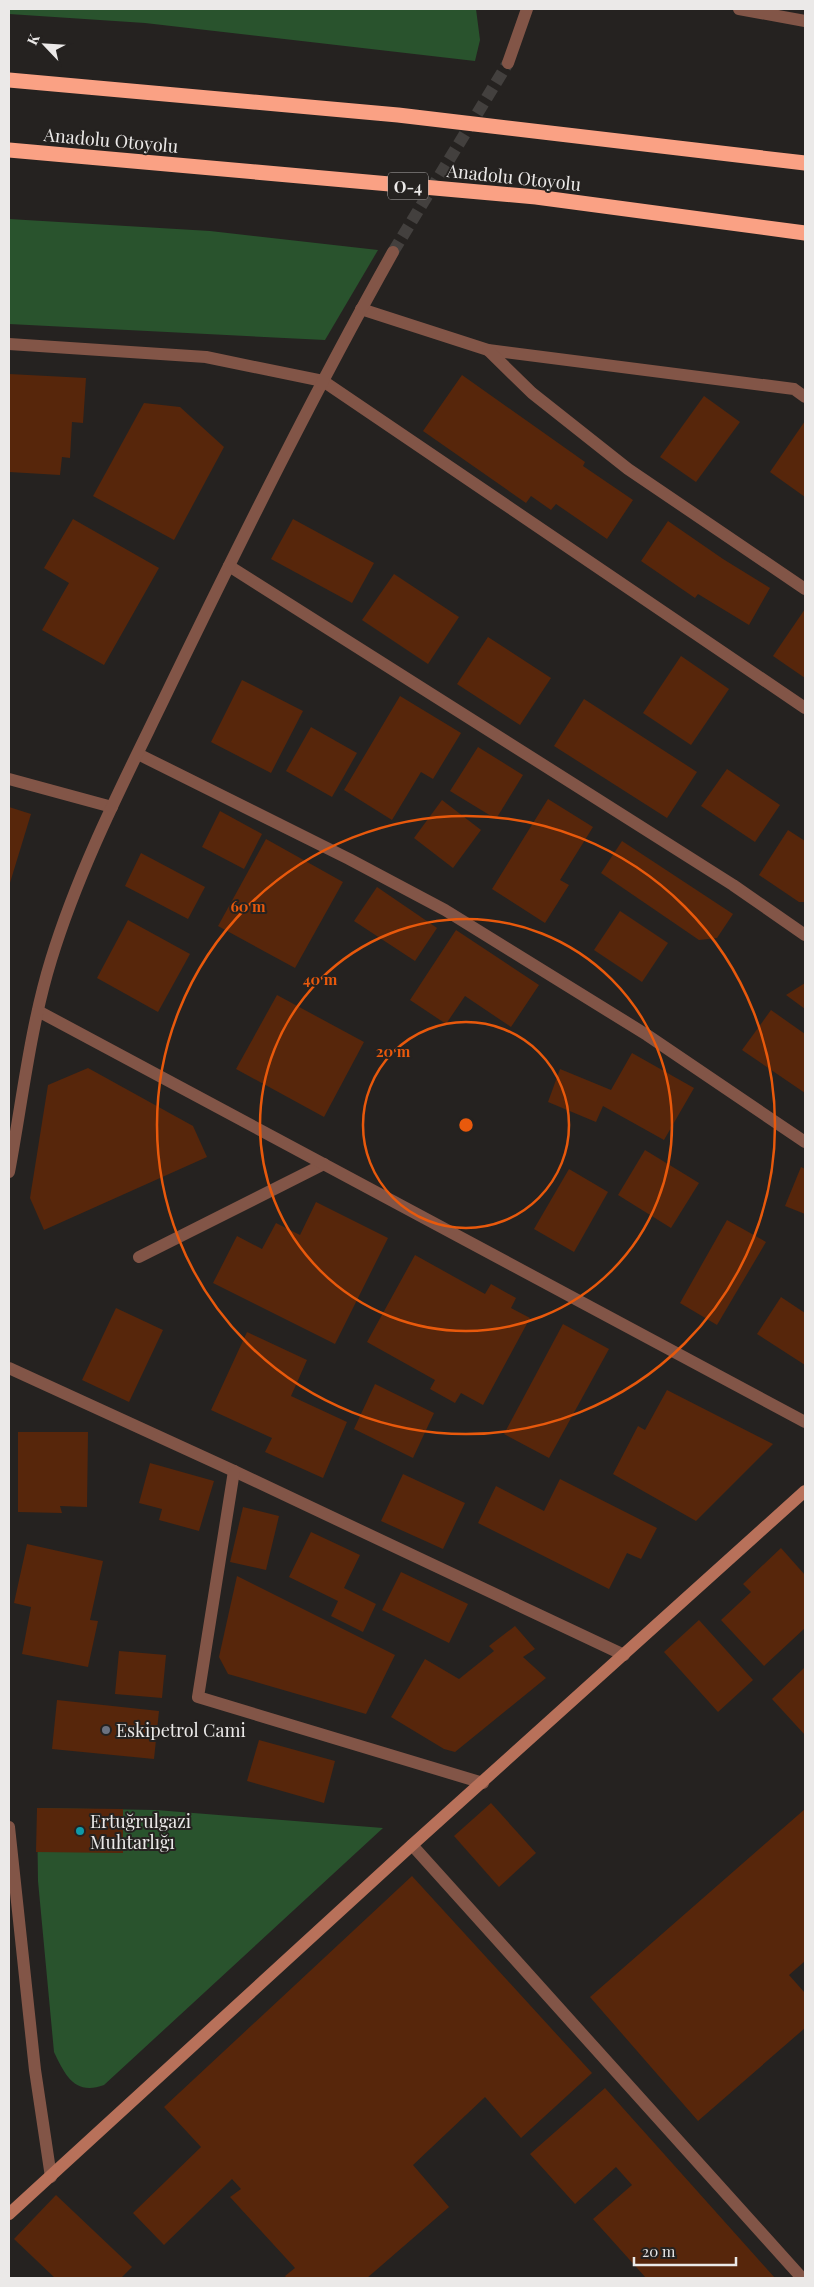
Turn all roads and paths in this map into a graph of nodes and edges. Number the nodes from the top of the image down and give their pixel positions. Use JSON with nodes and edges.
{"nodes":[{"id":1,"x":527,"y":9,"type":"edge"},
{"id":2,"x":739,"y":9,"type":"edge"},
{"id":3,"x":805,"y":21,"type":"edge"},
{"id":4,"x":508,"y":63,"type":"tunnel mouth"},
{"id":5,"x":9,"y":80,"type":"edge"},
{"id":6,"x":9,"y":150,"type":"edge"},
{"id":7,"x":805,"y":163,"type":"edge"},
{"id":8,"x":805,"y":233,"type":"edge"},
{"id":9,"x":393,"y":252,"type":"tunnel mouth"},
{"id":10,"x":361,"y":309,"type":"junction"},
{"id":11,"x":9,"y":344,"type":"edge"},
{"id":12,"x":488,"y":350,"type":"junction"},
{"id":13,"x":323,"y":381,"type":"junction"},
{"id":14,"x":805,"y":397,"type":"edge"},
{"id":15,"x":228,"y":566,"type":"junction"},
{"id":16,"x":805,"y":589,"type":"edge"},
{"id":17,"x":805,"y":708,"type":"edge"},
{"id":18,"x":138,"y":754,"type":"junction"},
{"id":19,"x":9,"y":779,"type":"edge"},
{"id":20,"x":112,"y":807,"type":"junction"},
{"id":21,"x":805,"y":935,"type":"edge"},
{"id":22,"x":38,"y":1011,"type":"junction"},
{"id":23,"x":805,"y":1142,"type":"edge"},
{"id":24,"x":324,"y":1164,"type":"junction"},
{"id":25,"x":9,"y":1172,"type":"edge"},
{"id":26,"x":139,"y":1257,"type":"dead end"},
{"id":27,"x":9,"y":1368,"type":"edge"},
{"id":28,"x":805,"y":1422,"type":"edge"},
{"id":29,"x":234,"y":1471,"type":"junction"},
{"id":30,"x":805,"y":1491,"type":"edge"},
{"id":31,"x":624,"y":1655,"type":"junction"},
{"id":32,"x":483,"y":1783,"type":"junction"},
{"id":33,"x":9,"y":1827,"type":"edge"},
{"id":34,"x":412,"y":1845,"type":"junction"},
{"id":35,"x":12,"y":1896,"type":"edge"},
{"id":36,"x":51,"y":2177,"type":"junction"},
{"id":37,"x":9,"y":2214,"type":"edge"},
{"id":38,"x":802,"y":2278,"type":"edge"}],
"edges":[{"from":1,"to":4,"type":"street"},
{"from":2,"to":3,"type":"street"},
{"from":5,"to":7,"type":"highway"},
{"from":6,"to":8,"type":"highway","name":"Anadolu Otoyolu","number":"O-4"},
{"from":9,"to":10,"type":"street"},
{"from":10,"to":12,"type":"street"},
{"from":10,"to":13,"type":"street"},
{"from":11,"to":13,"type":"street"},
{"from":12,"to":14,"type":"street"},
{"from":12,"to":16,"type":"street"},
{"from":13,"to":15,"type":"street"},
{"from":13,"to":17,"type":"street"},
{"from":15,"to":18,"type":"street"},
{"from":15,"to":21,"type":"street"},
{"from":18,"to":20,"type":"street"},
{"from":18,"to":23,"type":"street"},
{"from":19,"to":20,"type":"street"},
{"from":20,"to":22,"type":"street"},
{"from":22,"to":24,"type":"street"},
{"from":22,"to":25,"type":"street"},
{"from":24,"to":26,"type":"street"},
{"from":24,"to":28,"type":"street"},
{"from":27,"to":29,"type":"street"},
{"from":29,"to":31,"type":"street"},
{"from":29,"to":32,"type":"street"},
{"from":30,"to":31,"type":"main road"},
{"from":31,"to":32,"type":"main road"},
{"from":32,"to":34,"type":"main road"},
{"from":33,"to":35,"type":"street"},
{"from":34,"to":36,"type":"main road"},
{"from":34,"to":38,"type":"street"},
{"from":35,"to":36,"type":"street"},
{"from":36,"to":37,"type":"main road"}]}
